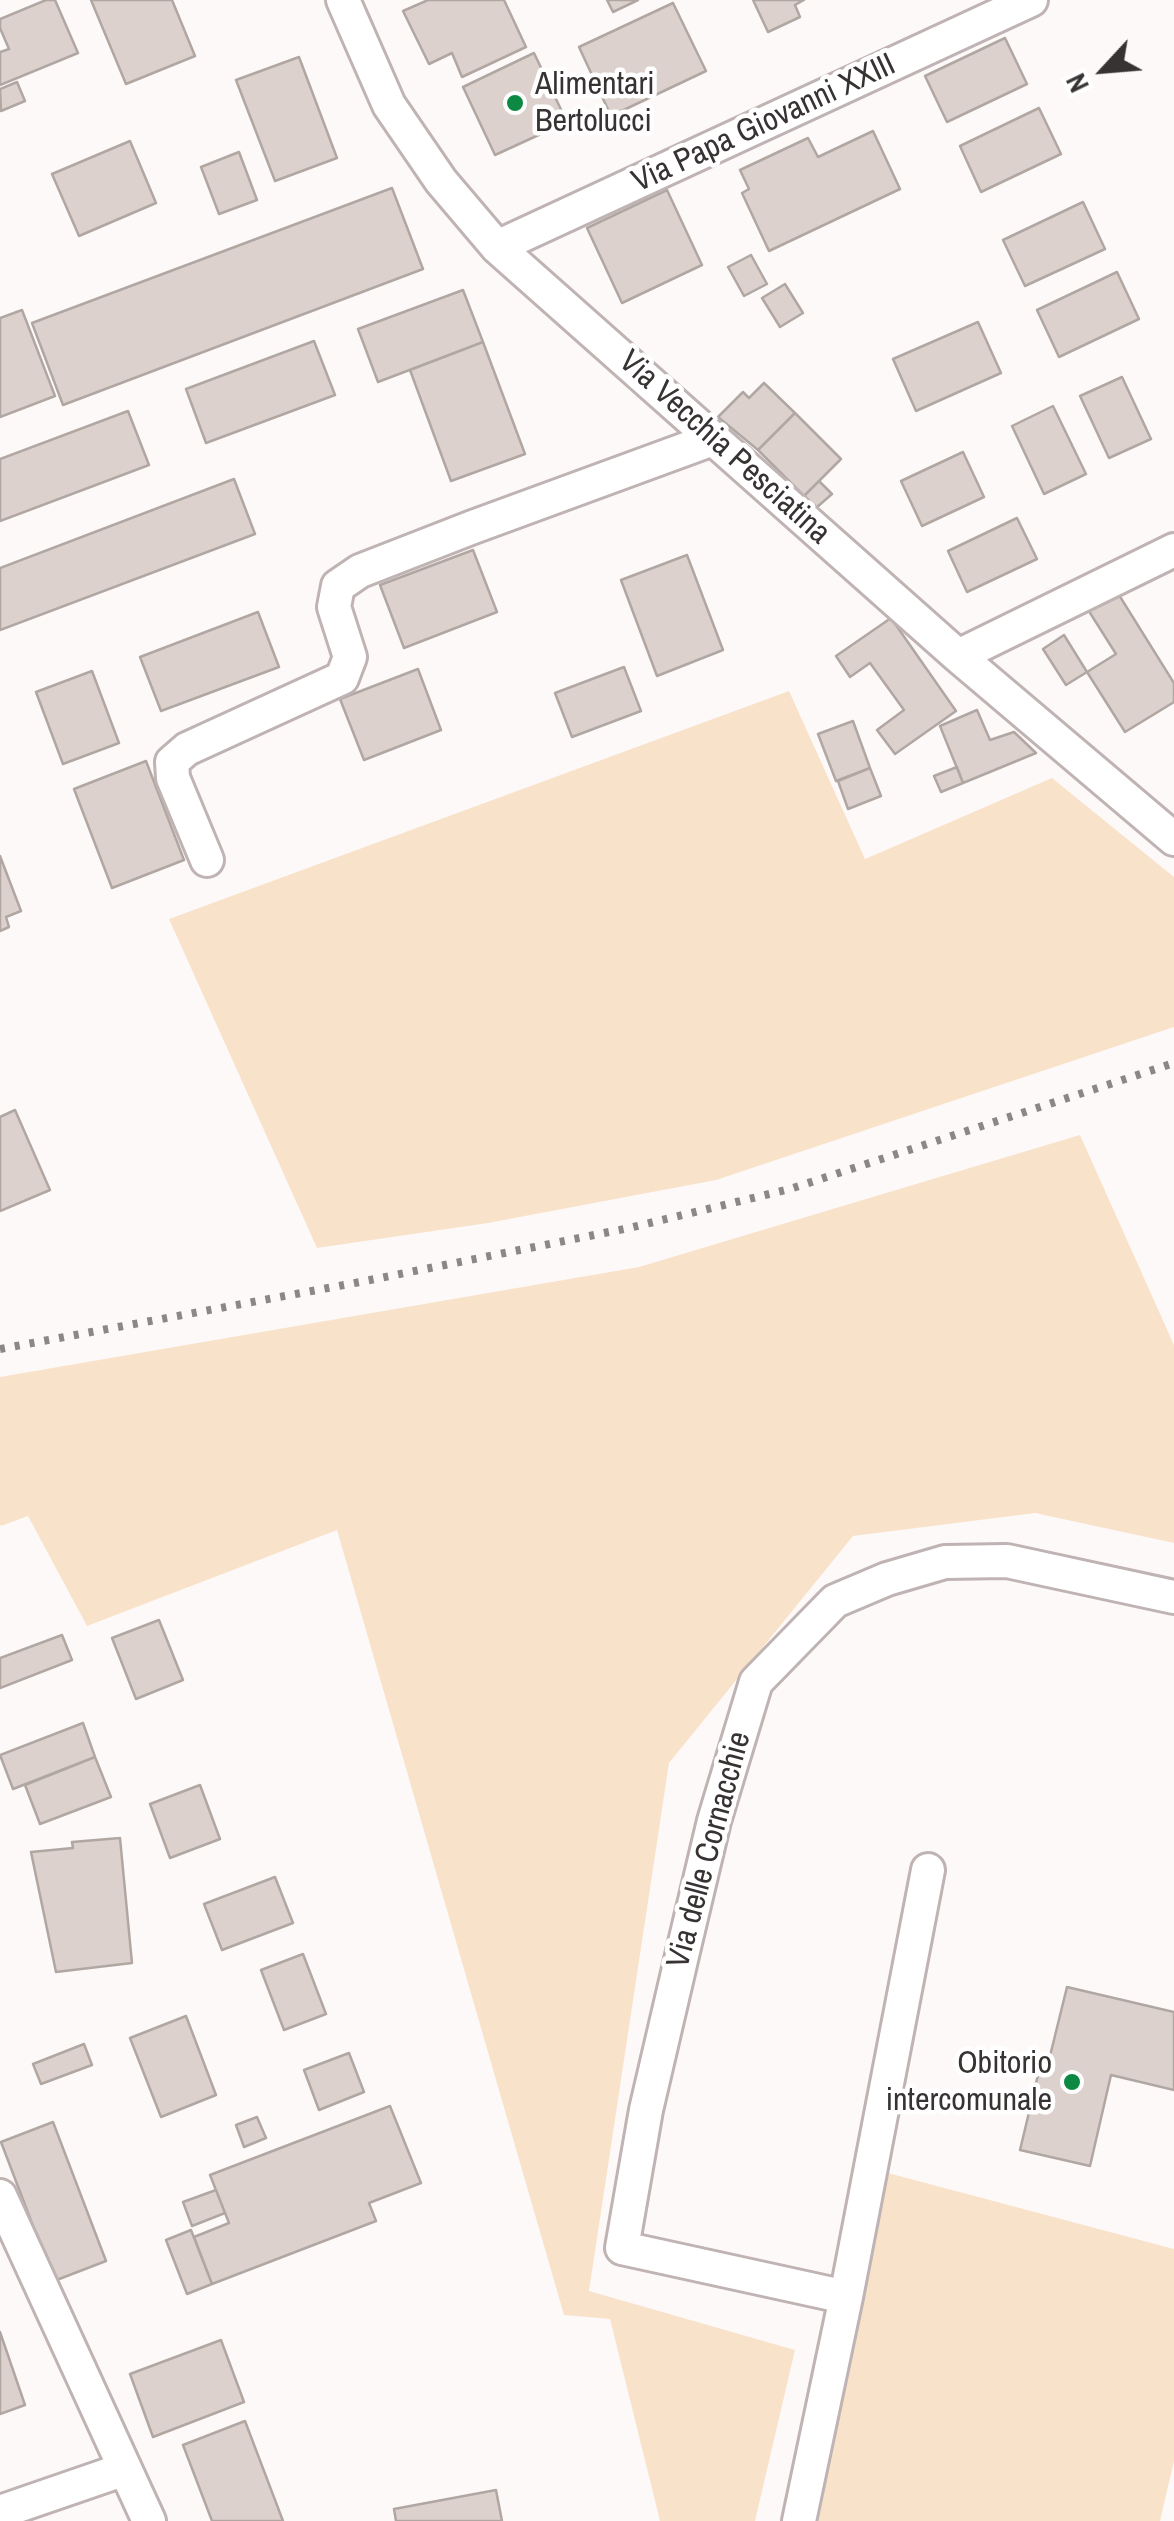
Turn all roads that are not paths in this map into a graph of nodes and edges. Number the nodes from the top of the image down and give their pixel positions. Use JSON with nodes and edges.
{"nodes":[{"id":1,"x":343,"y":0,"type":"edge"},
{"id":2,"x":1032,"y":0,"type":"edge"},
{"id":3,"x":497,"y":247,"type":"junction"},
{"id":4,"x":714,"y":439,"type":"junction"},
{"id":5,"x":1174,"y":550,"type":"edge"},
{"id":6,"x":958,"y":656,"type":"junction"},
{"id":7,"x":1174,"y":839,"type":"edge"},
{"id":8,"x":207,"y":860,"type":"dead end"},
{"id":9,"x":1174,"y":1597,"type":"edge"},
{"id":10,"x":928,"y":1870,"type":"dead end"},
{"id":11,"x":0,"y":2196,"type":"edge"},
{"id":12,"x":846,"y":2297,"type":"junction"},
{"id":13,"x":125,"y":2469,"type":"junction"},
{"id":14,"x":0,"y":2512,"type":"edge"},
{"id":15,"x":149,"y":2521,"type":"edge"},
{"id":16,"x":799,"y":2521,"type":"edge"}],
"edges":[{"from":1,"to":3,"type":"street","name":"Via Vecchia Pesciatina"},
{"from":2,"to":3,"type":"street","name":"Via Papa Giovanni XXIII"},
{"from":3,"to":4,"type":"street","name":"Via Vecchia Pesciatina"},
{"from":4,"to":6,"type":"street","name":"Via Vecchia Pesciatina"},
{"from":4,"to":8,"type":"street"},
{"from":5,"to":6,"type":"street"},
{"from":6,"to":7,"type":"street","name":"Via Vecchia Pesciatina"},
{"from":9,"to":12,"type":"street","name":"Via delle Cornacchie"},
{"from":10,"to":12,"type":"street"},
{"from":11,"to":13,"type":"street"},
{"from":12,"to":16,"type":"street"},
{"from":13,"to":14,"type":"street"},
{"from":13,"to":15,"type":"street"}]}
